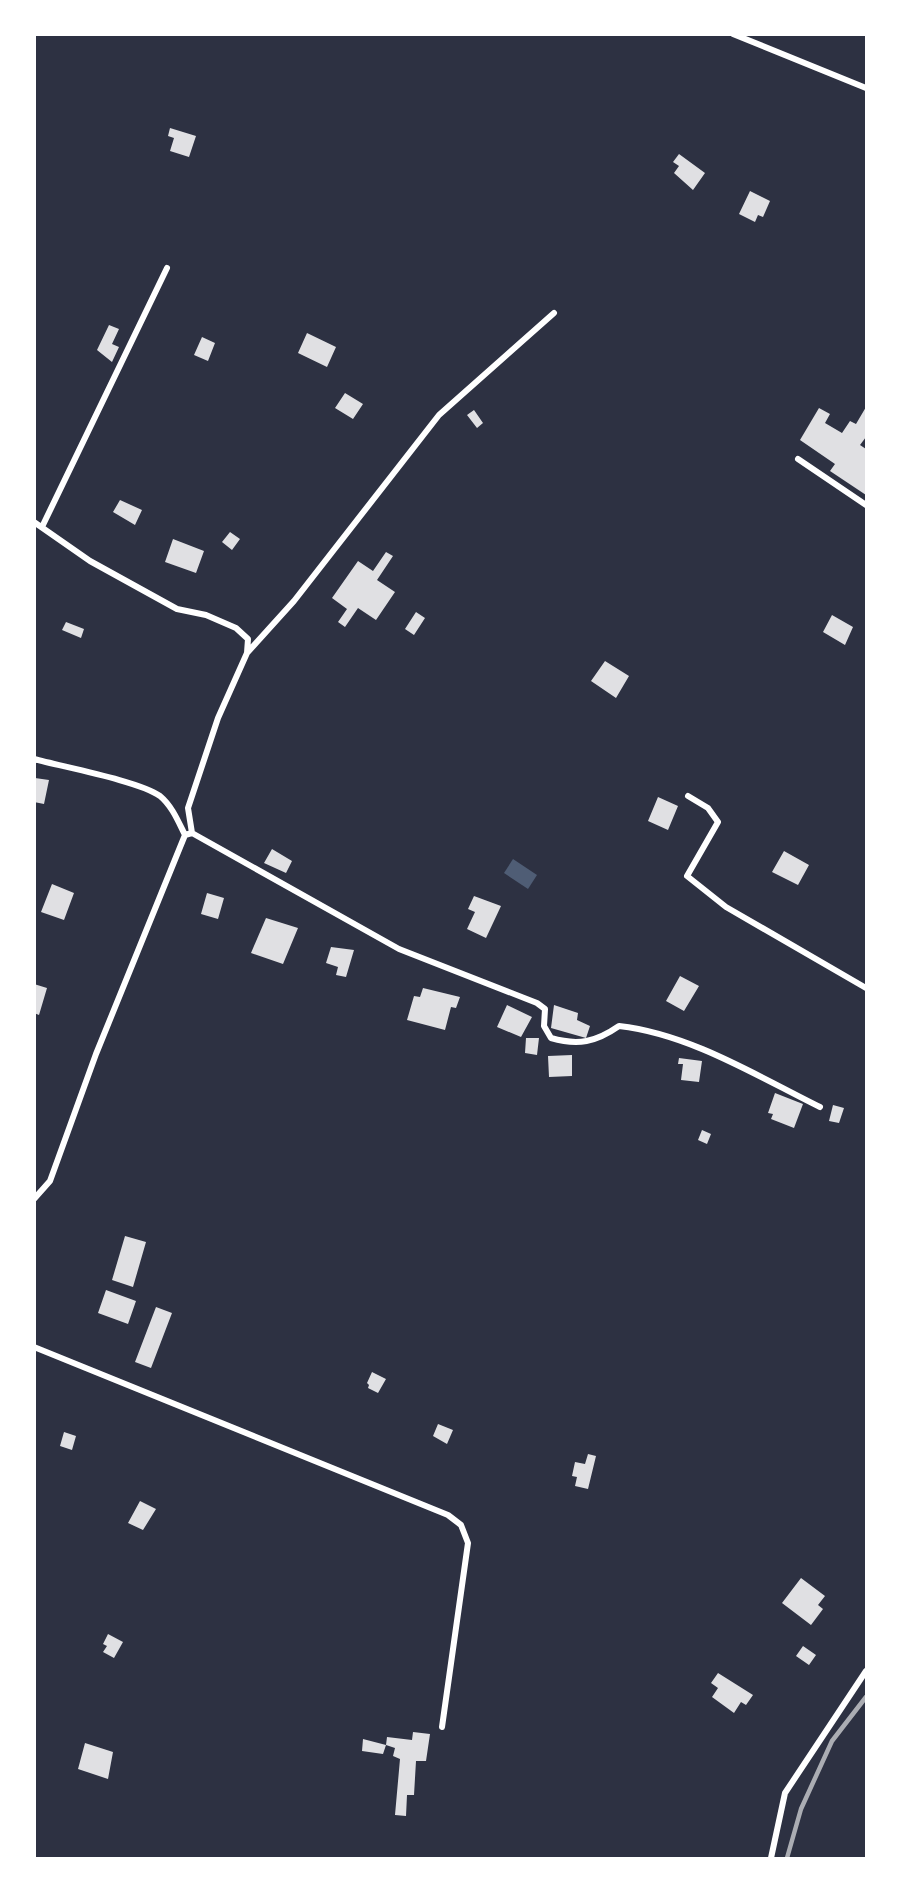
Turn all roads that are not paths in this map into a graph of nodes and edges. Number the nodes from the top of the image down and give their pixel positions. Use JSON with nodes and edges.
{"nodes":[{"id":1,"x":733,"y":34,"type":"edge"},
{"id":2,"x":867,"y":88,"type":"edge"},
{"id":3,"x":167,"y":268,"type":"dead end"},
{"id":4,"x":554,"y":313,"type":"dead end"},
{"id":5,"x":798,"y":459,"type":"dead end"},
{"id":6,"x":867,"y":505,"type":"edge"},
{"id":7,"x":34,"y":522,"type":"edge"},
{"id":8,"x":42,"y":527,"type":"junction"},
{"id":9,"x":247,"y":653,"type":"junction"},
{"id":10,"x":34,"y":759,"type":"edge"},
{"id":11,"x":688,"y":796,"type":"dead end"},
{"id":12,"x":189,"y":834,"type":"junction"},
{"id":13,"x":867,"y":988,"type":"edge"},
{"id":14,"x":820,"y":1107,"type":"dead end"},
{"id":15,"x":34,"y":1198,"type":"edge"},
{"id":16,"x":34,"y":1347,"type":"edge"},
{"id":17,"x":867,"y":1671,"type":"edge"},
{"id":18,"x":442,"y":1727,"type":"dead end"},
{"id":19,"x":771,"y":1858,"type":"edge"}],
"edges":[{"from":1,"to":2,"type":"street"},
{"from":3,"to":8,"type":"street"},
{"from":4,"to":9,"type":"street"},
{"from":5,"to":6,"type":"street"},
{"from":7,"to":8,"type":"street"},
{"from":8,"to":9,"type":"street"},
{"from":9,"to":12,"type":"street"},
{"from":10,"to":12,"type":"street"},
{"from":11,"to":13,"type":"street"},
{"from":12,"to":14,"type":"street"},
{"from":12,"to":15,"type":"street"},
{"from":16,"to":18,"type":"street"},
{"from":17,"to":19,"type":"street"}]}
